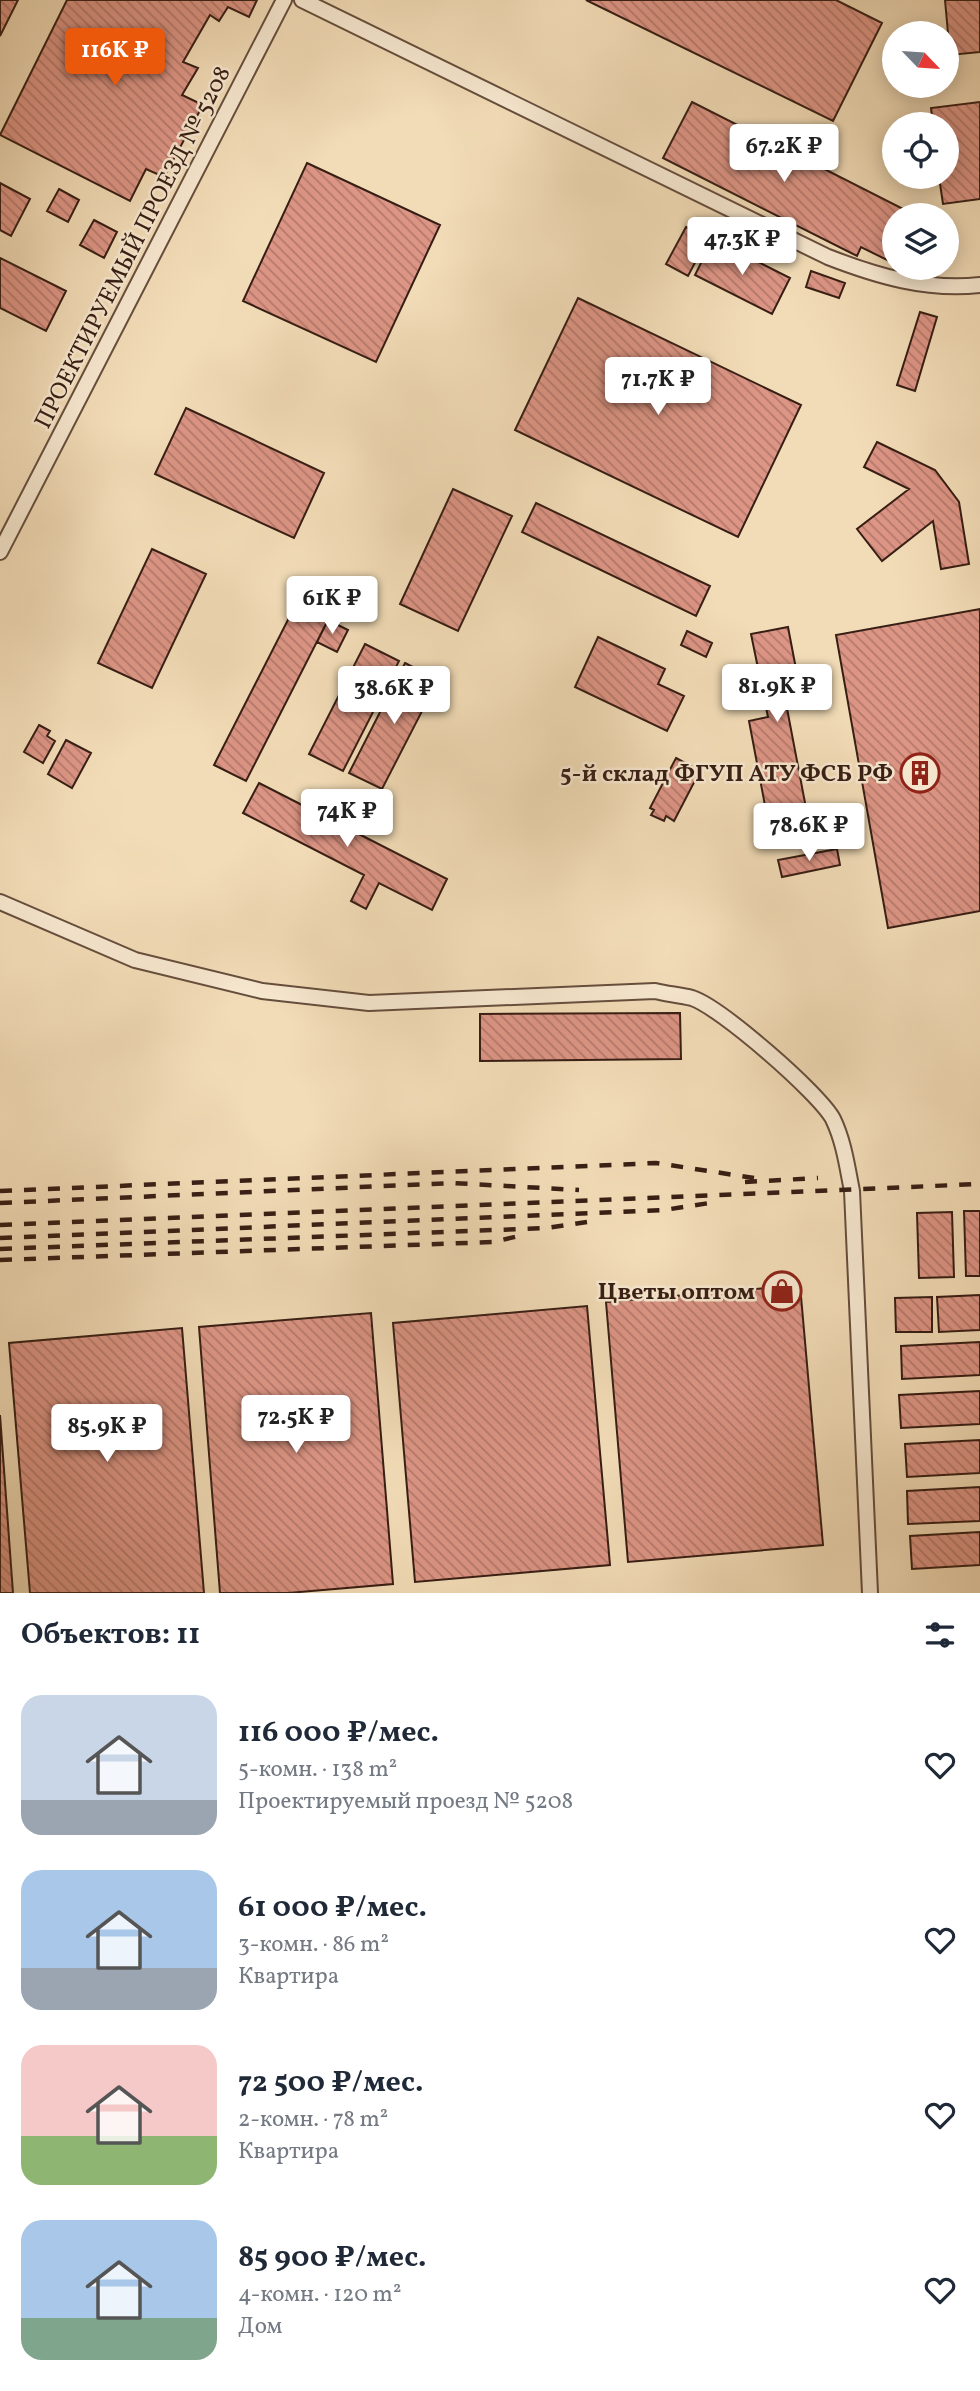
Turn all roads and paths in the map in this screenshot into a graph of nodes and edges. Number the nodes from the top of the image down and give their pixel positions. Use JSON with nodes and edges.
{"nodes":[{"id":1,"x":284,"y":0,"type":"edge"},
{"id":2,"x":302,"y":0,"type":"edge"},
{"id":3,"x":980,"y":285,"type":"edge"},
{"id":4,"x":0,"y":552,"type":"edge"},
{"id":5,"x":0,"y":902,"type":"edge"},
{"id":6,"x":870,"y":1593,"type":"edge"}],
"edges":[{"from":1,"to":4,"type":"street","name":"ПРОЕКТИРУЕМЫЙ ПРОЕЗД № 5208"},
{"from":2,"to":3,"type":"street"},
{"from":5,"to":6,"type":"street"}]}
